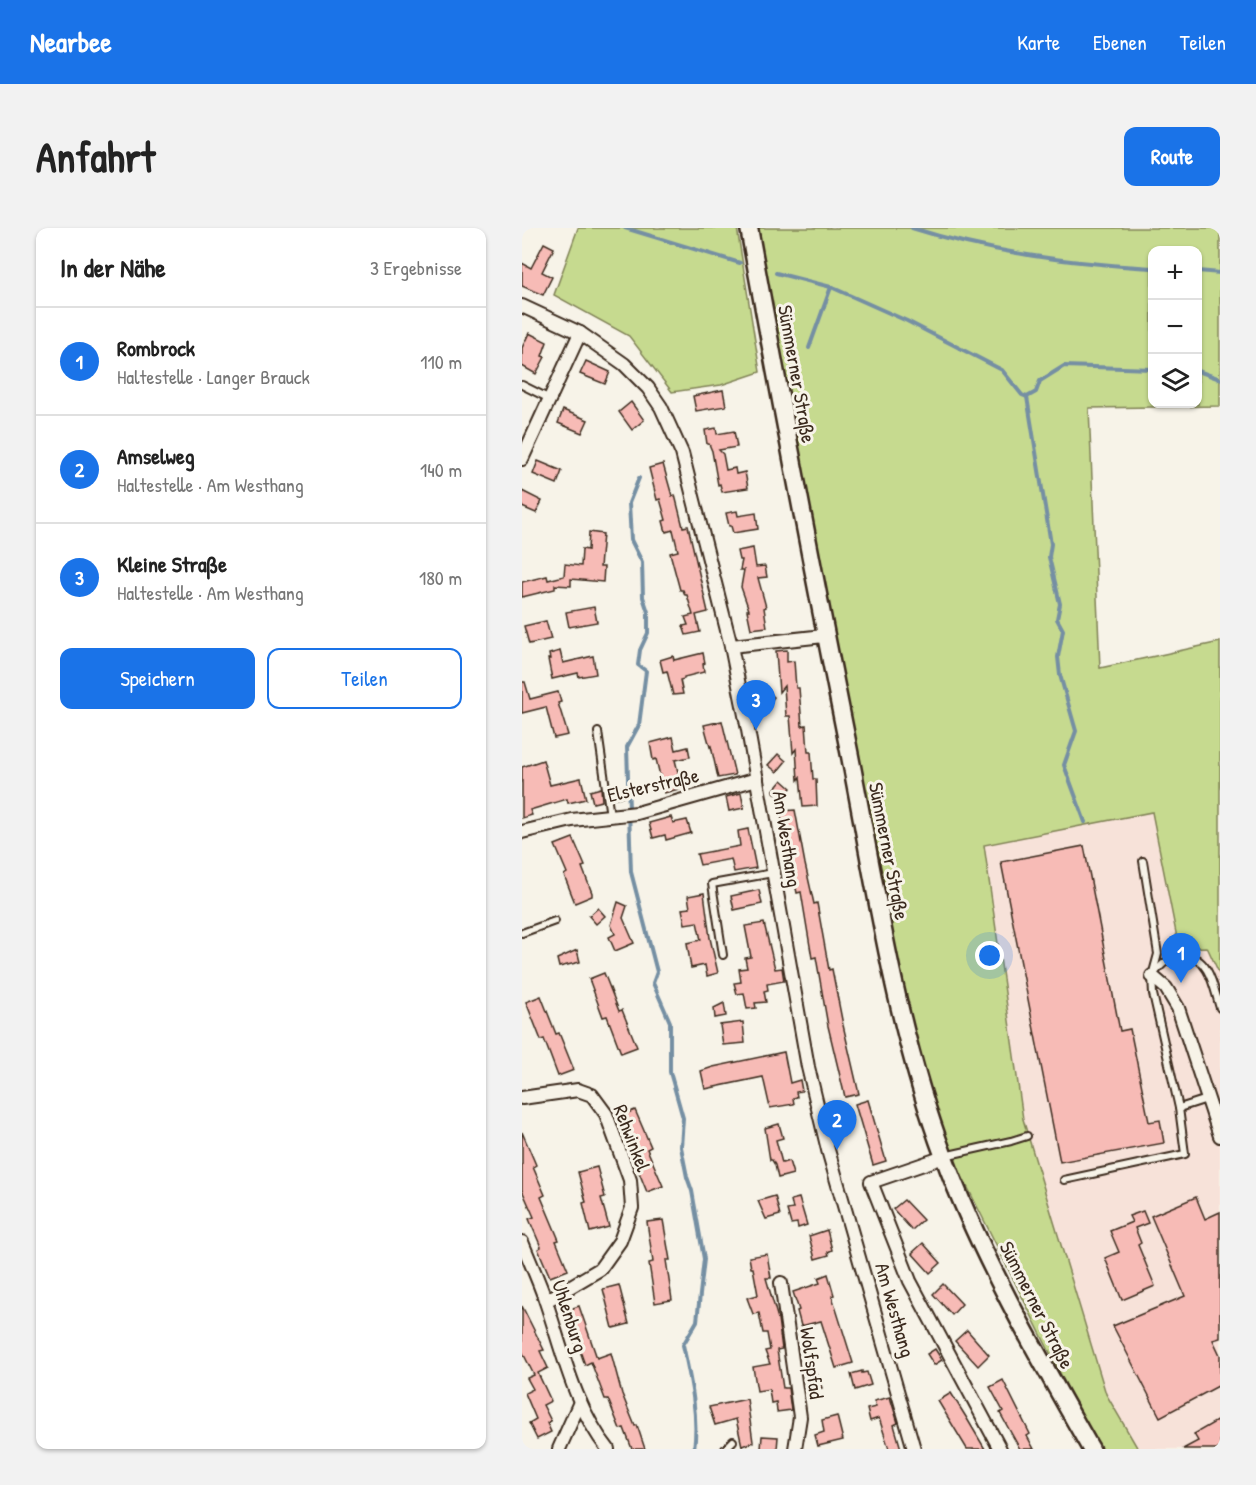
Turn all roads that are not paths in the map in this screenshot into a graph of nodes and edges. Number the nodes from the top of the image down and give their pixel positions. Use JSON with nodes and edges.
{"nodes":[{"id":1,"x":749,"y":228,"type":"edge"},
{"id":2,"x":522,"y":306,"type":"edge"},
{"id":3,"x":580,"y":333,"type":"junction"},
{"id":4,"x":522,"y":385,"type":"edge"},
{"id":5,"x":550,"y":399,"type":"junction"},
{"id":6,"x":522,"y":459,"type":"edge"},
{"id":7,"x":824,"y":636,"type":"junction"},
{"id":8,"x":730,"y":646,"type":"junction"},
{"id":9,"x":598,"y":732,"type":"dead end"},
{"id":10,"x":757,"y":779,"type":"junction"},
{"id":11,"x":614,"y":815,"type":"junction"},
{"id":12,"x":522,"y":832,"type":"edge"},
{"id":13,"x":1143,"y":861,"type":"dead end"},
{"id":14,"x":773,"y":873,"type":"junction"},
{"id":15,"x":555,"y":921,"type":"dead end"},
{"id":16,"x":522,"y":933,"type":"edge"},
{"id":17,"x":723,"y":955,"type":"dead end"},
{"id":18,"x":1152,"y":976,"type":"junction"},
{"id":19,"x":1220,"y":1008,"type":"edge"},
{"id":20,"x":522,"y":1098,"type":"edge"},
{"id":21,"x":1208,"y":1098,"type":"junction"},
{"id":22,"x":1179,"y":1108,"type":"junction"},
{"id":23,"x":1027,"y":1136,"type":"dead end"},
{"id":24,"x":1220,"y":1136,"type":"edge"},
{"id":25,"x":944,"y":1156,"type":"junction"},
{"id":26,"x":1064,"y":1180,"type":"dead end"},
{"id":27,"x":522,"y":1242,"type":"edge"},
{"id":28,"x":781,"y":1283,"type":"dead end"},
{"id":29,"x":546,"y":1301,"type":"junction"},
{"id":30,"x":580,"y":1402,"type":"junction"},
{"id":31,"x":733,"y":1441,"type":"dead end"},
{"id":32,"x":559,"y":1449,"type":"edge"},
{"id":33,"x":608,"y":1449,"type":"edge"},
{"id":34,"x":725,"y":1449,"type":"edge"},
{"id":35,"x":795,"y":1449,"type":"edge"},
{"id":36,"x":914,"y":1449,"type":"edge"},
{"id":37,"x":1000,"y":1449,"type":"edge"},
{"id":38,"x":1090,"y":1449,"type":"edge"}],
"edges":[{"from":1,"to":7,"type":"main road","name":"Sümmerner Straße"},
{"from":2,"to":3,"type":"street","name":"Am Westhang"},
{"from":3,"to":5,"type":"street"},
{"from":3,"to":8,"type":"street","name":"Am Westhang"},
{"from":4,"to":5,"type":"lane"},
{"from":5,"to":6,"type":"street"},
{"from":7,"to":8,"type":"street"},
{"from":7,"to":25,"type":"main road","name":"Sümmerner Straße"},
{"from":8,"to":10,"type":"street","name":"Am Westhang"},
{"from":9,"to":11,"type":"lane"},
{"from":10,"to":11,"type":"street","name":"Elsterstraße"},
{"from":10,"to":14,"type":"street","name":"Am Westhang"},
{"from":11,"to":12,"type":"street","name":"Elsterstraße"},
{"from":13,"to":18,"type":"lane"},
{"from":14,"to":17,"type":"lane"},
{"from":14,"to":36,"type":"street","name":"Am Westhang"},
{"from":15,"to":16,"type":"lane"},
{"from":18,"to":19,"type":"lane"},
{"from":18,"to":21,"type":"street"},
{"from":18,"to":22,"type":"lane"},
{"from":20,"to":29,"type":"street","name":"Rehwinkel"},
{"from":21,"to":22,"type":"lane"},
{"from":21,"to":24,"type":"street"},
{"from":22,"to":26,"type":"lane"},
{"from":23,"to":25,"type":"lane"},
{"from":25,"to":37,"type":"street"},
{"from":25,"to":38,"type":"main road","name":"Sümmerner Straße"},
{"from":27,"to":29,"type":"street","name":"Uhlenburg"},
{"from":28,"to":35,"type":"street","name":"Wolfspfad"},
{"from":29,"to":30,"type":"street","name":"Uhlenburg"},
{"from":30,"to":32,"type":"street"},
{"from":30,"to":33,"type":"street","name":"Uhlenburg"},
{"from":31,"to":34,"type":"lane"}]}
